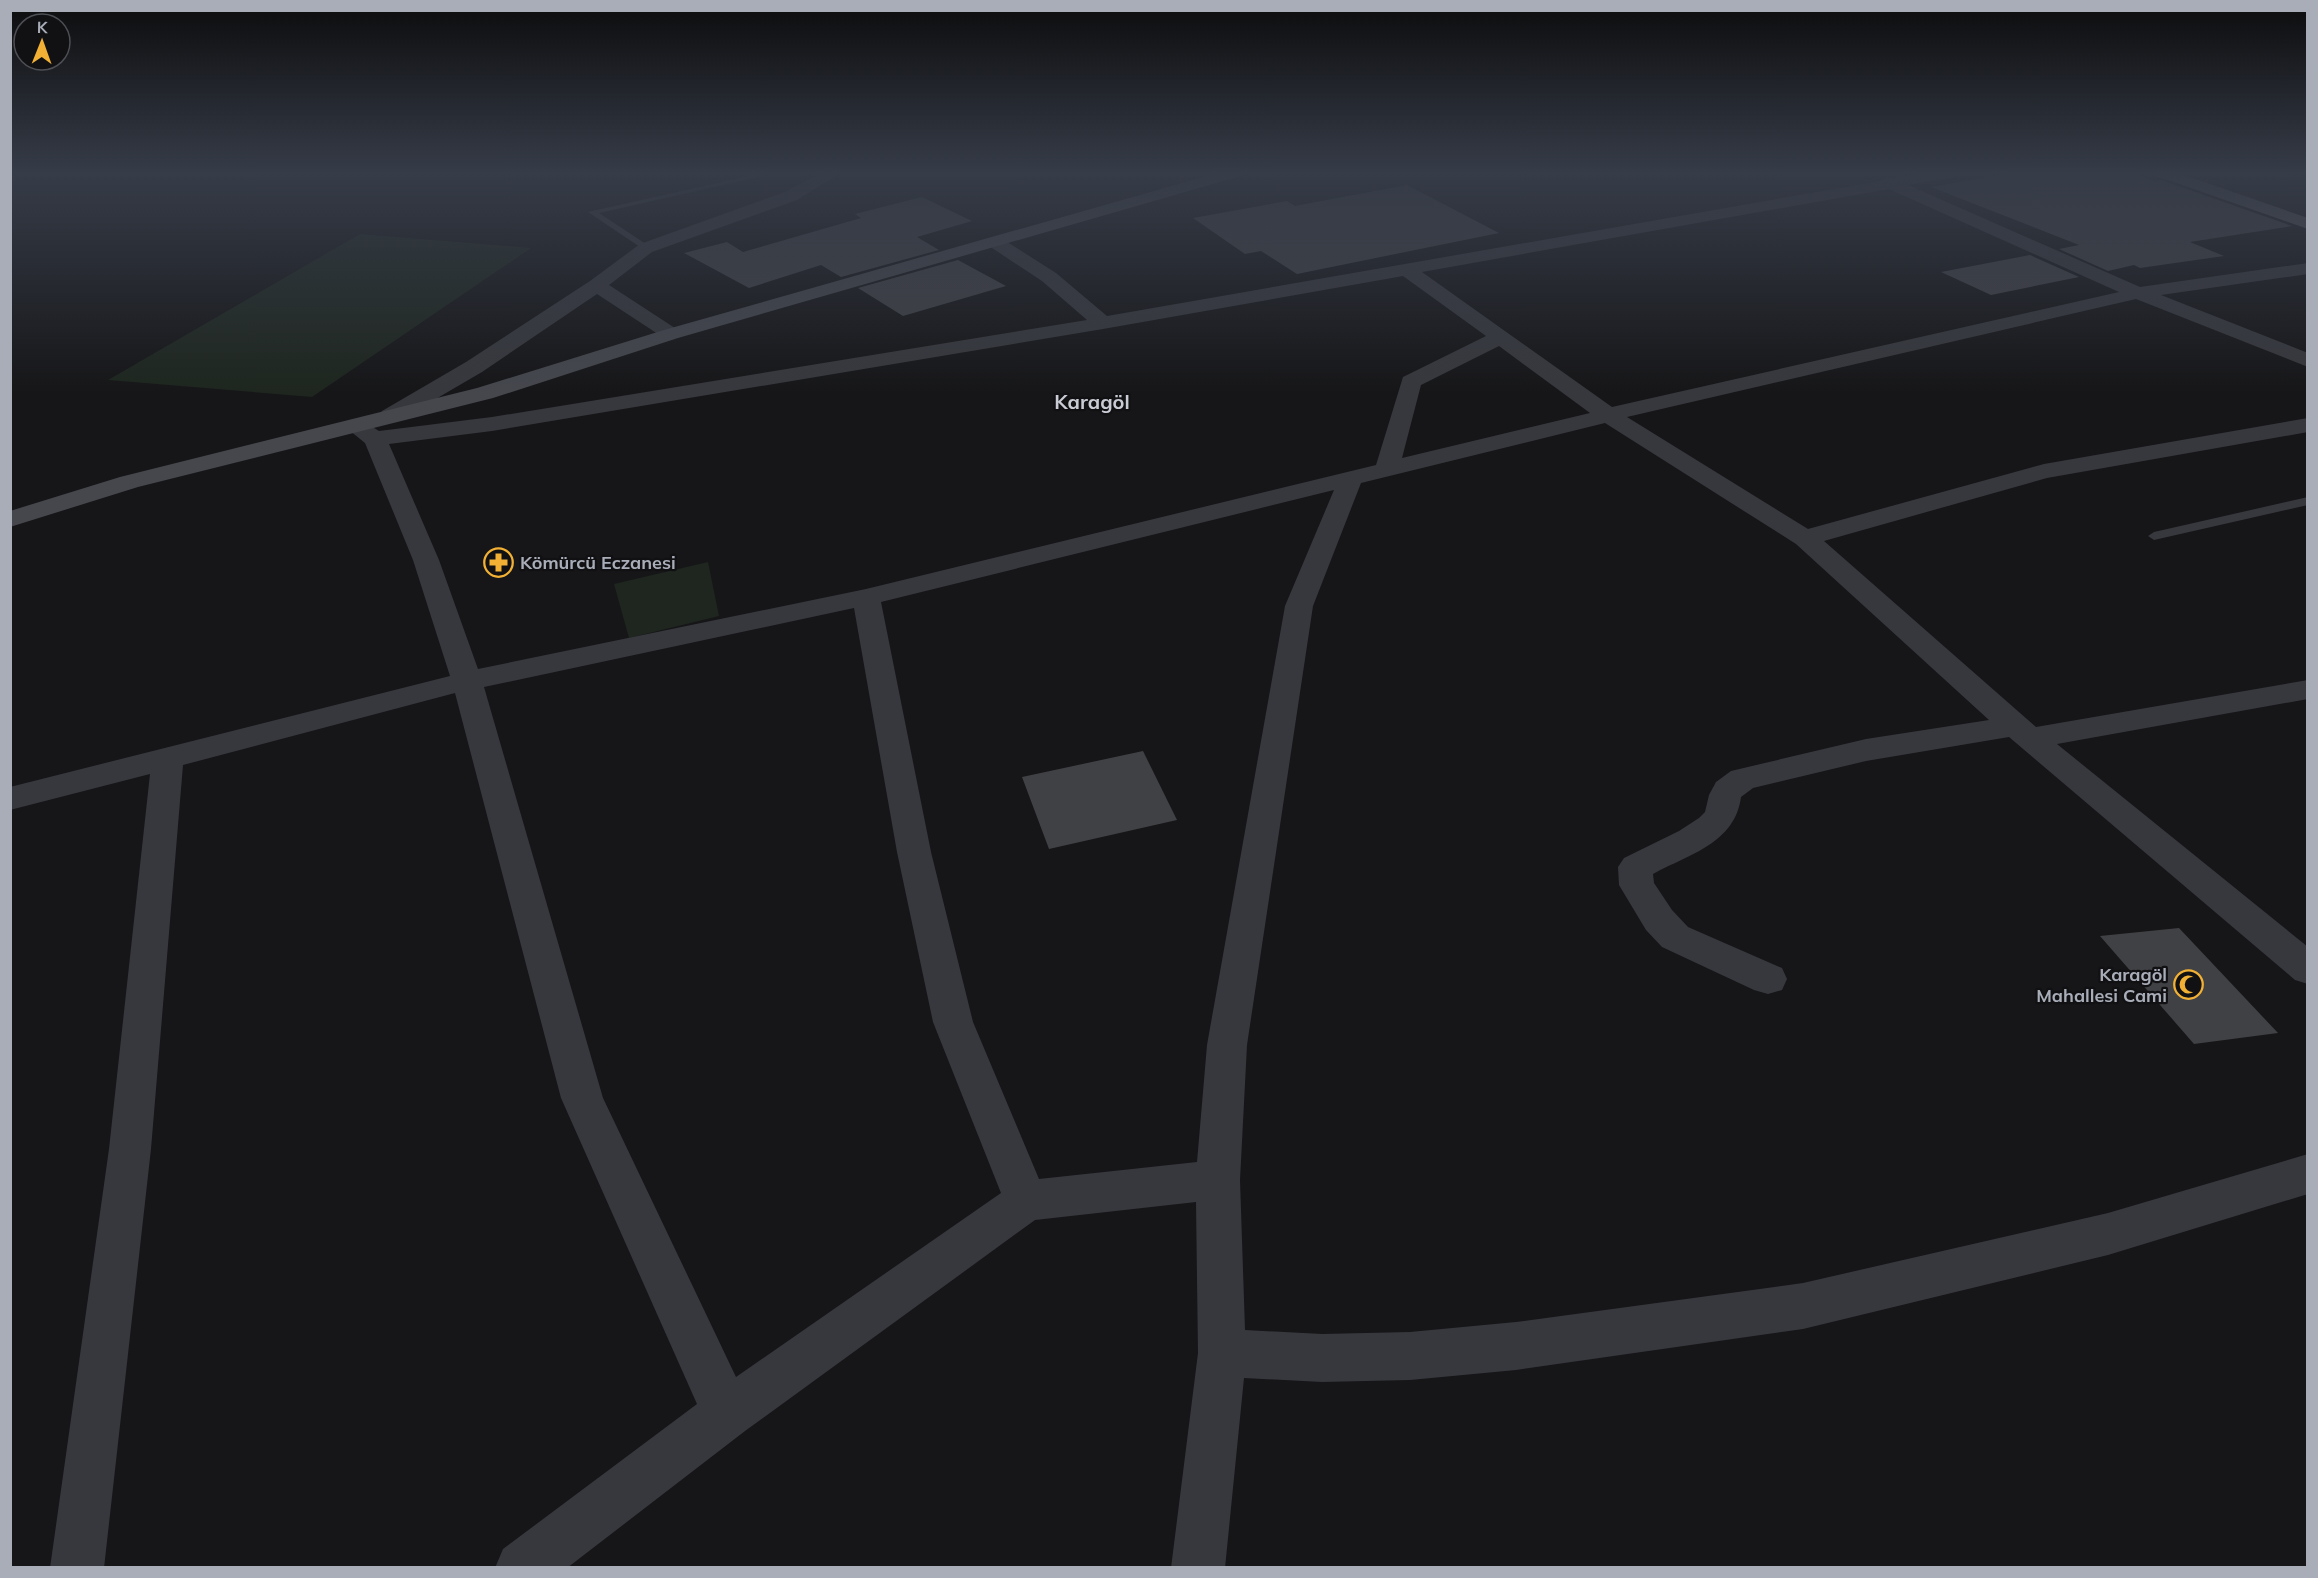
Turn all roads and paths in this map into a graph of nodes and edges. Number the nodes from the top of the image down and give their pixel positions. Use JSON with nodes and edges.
{"nodes":[{"id":1,"x":642,"y":246,"type":"edge"},
{"id":2,"x":653,"y":246,"type":"edge"},
{"id":3,"x":982,"y":246,"type":"edge"},
{"id":4,"x":1001,"y":246,"type":"edge"},
{"id":5,"x":1543,"y":246,"type":"edge"},
{"id":6,"x":2032,"y":246,"type":"edge"},
{"id":7,"x":646,"y":248,"type":"junction"},
{"id":8,"x":2307,"y":268,"type":"edge"},
{"id":9,"x":1407,"y":270,"type":"junction"},
{"id":10,"x":597,"y":285,"type":"junction"},
{"id":11,"x":2138,"y":293,"type":"junction"},
{"id":12,"x":1103,"y":323,"type":"junction"},
{"id":13,"x":671,"y":334,"type":"junction"},
{"id":14,"x":1500,"y":337,"type":"junction"},
{"id":15,"x":2307,"y":360,"type":"edge"},
{"id":16,"x":474,"y":367,"type":"junction"},
{"id":17,"x":485,"y":393,"type":"junction"},
{"id":18,"x":1608,"y":415,"type":"junction"},
{"id":19,"x":492,"y":424,"type":"junction"},
{"id":20,"x":2307,"y":425,"type":"edge"},
{"id":21,"x":373,"y":427,"type":"junction"},
{"id":22,"x":1370,"y":472,"type":"junction"},
{"id":23,"x":2307,"y":501,"type":"edge"},
{"id":24,"x":10,"y":519,"type":"edge"},
{"id":25,"x":2154,"y":536,"type":"dead end"},
{"id":26,"x":1806,"y":537,"type":"junction"},
{"id":27,"x":866,"y":597,"type":"junction"},
{"id":28,"x":467,"y":681,"type":"junction"},
{"id":29,"x":2307,"y":689,"type":"edge"},
{"id":30,"x":2023,"y":732,"type":"junction"},
{"id":31,"x":168,"y":757,"type":"junction"},
{"id":32,"x":10,"y":799,"type":"edge"},
{"id":33,"x":2307,"y":969,"type":"edge"},
{"id":34,"x":1768,"y":979,"type":"dead end"},
{"id":35,"x":2307,"y":1174,"type":"edge"},
{"id":36,"x":1218,"y":1180,"type":"junction"},
{"id":37,"x":1026,"y":1200,"type":"junction"},
{"id":38,"x":1222,"y":1353,"type":"junction"},
{"id":39,"x":727,"y":1413,"type":"junction"},
{"id":40,"x":77,"y":1568,"type":"edge"},
{"id":41,"x":522,"y":1568,"type":"edge"},
{"id":42,"x":1198,"y":1568,"type":"edge"}],
"edges":[{"from":1,"to":7,"type":"lane"},
{"from":2,"to":7,"type":"street"},
{"from":3,"to":13,"type":"main road"},
{"from":4,"to":12,"type":"street"},
{"from":5,"to":9,"type":"street"},
{"from":6,"to":11,"type":"street"},
{"from":7,"to":10,"type":"street"},
{"from":8,"to":11,"type":"street"},
{"from":9,"to":12,"type":"street"},
{"from":9,"to":14,"type":"street"},
{"from":10,"to":13,"type":"street"},
{"from":10,"to":16,"type":"street"},
{"from":11,"to":15,"type":"street"},
{"from":11,"to":18,"type":"street"},
{"from":12,"to":19,"type":"street"},
{"from":13,"to":17,"type":"main road"},
{"from":14,"to":18,"type":"street"},
{"from":14,"to":22,"type":"street"},
{"from":16,"to":17,"type":"street"},
{"from":16,"to":21,"type":"street"},
{"from":17,"to":19,"type":"street"},
{"from":17,"to":21,"type":"main road"},
{"from":18,"to":22,"type":"street"},
{"from":18,"to":26,"type":"street"},
{"from":19,"to":21,"type":"street"},
{"from":20,"to":26,"type":"street"},
{"from":21,"to":24,"type":"main road"},
{"from":21,"to":28,"type":"street"},
{"from":22,"to":27,"type":"street"},
{"from":22,"to":36,"type":"street"},
{"from":23,"to":25,"type":"lane"},
{"from":26,"to":30,"type":"street"},
{"from":27,"to":28,"type":"street"},
{"from":27,"to":37,"type":"street"},
{"from":28,"to":31,"type":"street"},
{"from":28,"to":39,"type":"street"},
{"from":29,"to":30,"type":"street"},
{"from":30,"to":33,"type":"street"},
{"from":30,"to":34,"type":"street"},
{"from":31,"to":32,"type":"street"},
{"from":31,"to":40,"type":"street"},
{"from":35,"to":38,"type":"street"},
{"from":36,"to":37,"type":"street"},
{"from":36,"to":38,"type":"street"},
{"from":37,"to":39,"type":"street"},
{"from":38,"to":42,"type":"street"},
{"from":39,"to":41,"type":"street"}]}
